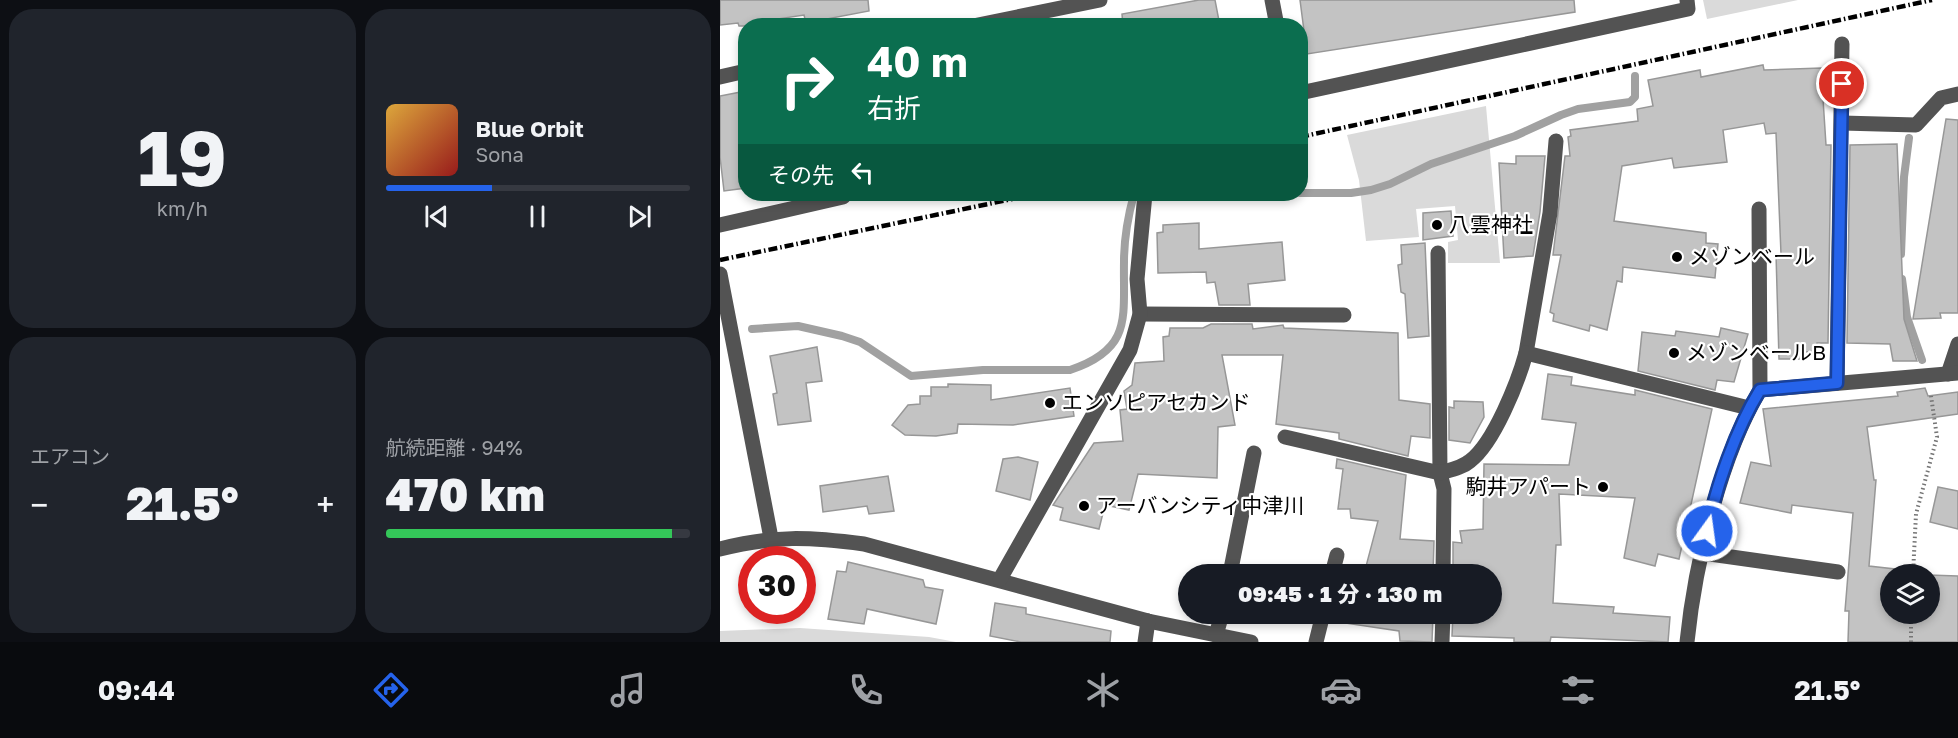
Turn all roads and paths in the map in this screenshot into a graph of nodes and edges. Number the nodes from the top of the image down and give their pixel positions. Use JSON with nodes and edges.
{"nodes":[{"id":1,"x":1100,"y":0,"type":"edge"},
{"id":2,"x":1272,"y":0,"type":"edge"},
{"id":3,"x":1687,"y":0,"type":"edge"},
{"id":4,"x":1012,"y":18,"type":"edge"},
{"id":5,"x":1275,"y":18,"type":"edge"},
{"id":6,"x":1842,"y":44,"type":"dead end"},
{"id":7,"x":738,"y":74,"type":"edge"},
{"id":8,"x":720,"y":77,"type":"edge"},
{"id":9,"x":1308,"y":91,"type":"edge"},
{"id":10,"x":1958,"y":93,"type":"edge"},
{"id":11,"x":1842,"y":123,"type":"junction"},
{"id":12,"x":1556,"y":141,"type":"dead end"},
{"id":13,"x":825,"y":201,"type":"edge"},
{"id":14,"x":1144,"y":201,"type":"edge"},
{"id":15,"x":1759,"y":209,"type":"dead end"},
{"id":16,"x":720,"y":225,"type":"edge"},
{"id":17,"x":1438,"y":253,"type":"dead end"},
{"id":18,"x":720,"y":274,"type":"edge"},
{"id":19,"x":1140,"y":314,"type":"junction"},
{"id":20,"x":1344,"y":315,"type":"dead end"},
{"id":21,"x":1958,"y":344,"type":"edge"},
{"id":22,"x":1526,"y":353,"type":"junction"},
{"id":23,"x":1953,"y":373,"type":"edge"},
{"id":24,"x":1928,"y":376,"type":"junction"},
{"id":25,"x":1837,"y":383,"type":"junction"},
{"id":26,"x":1760,"y":390,"type":"junction"},
{"id":27,"x":1749,"y":408,"type":"junction"},
{"id":28,"x":1285,"y":437,"type":"dead end"},
{"id":29,"x":1254,"y":453,"type":"dead end"},
{"id":30,"x":1440,"y":473,"type":"junction"},
{"id":31,"x":771,"y":538,"type":"junction"},
{"id":32,"x":720,"y":549,"type":"edge"},
{"id":33,"x":1703,"y":553,"type":"junction"},
{"id":34,"x":1337,"y":555,"type":"dead end"},
{"id":35,"x":1232,"y":564,"type":"edge"},
{"id":36,"x":1335,"y":564,"type":"edge"},
{"id":37,"x":1443,"y":564,"type":"edge"},
{"id":38,"x":1914,"y":564,"type":"edge"},
{"id":39,"x":1838,"y":572,"type":"dead end"},
{"id":40,"x":1000,"y":579,"type":"junction"},
{"id":41,"x":1148,"y":621,"type":"junction"},
{"id":42,"x":1219,"y":624,"type":"edge"},
{"id":43,"x":1320,"y":624,"type":"edge"},
{"id":44,"x":1443,"y":624,"type":"edge"},
{"id":45,"x":1911,"y":624,"type":"edge"},
{"id":46,"x":1216,"y":635,"type":"junction"},
{"id":47,"x":1145,"y":642,"type":"edge"},
{"id":48,"x":1251,"y":642,"type":"edge"},
{"id":49,"x":1316,"y":642,"type":"edge"},
{"id":50,"x":1443,"y":642,"type":"edge"},
{"id":51,"x":1687,"y":642,"type":"edge"},
{"id":52,"x":1911,"y":642,"type":"edge"}],
"edges":[{"from":1,"to":4,"type":"street"},
{"from":2,"to":5,"type":"street"},
{"from":3,"to":9,"type":"street"},
{"from":6,"to":11,"type":"street"},
{"from":7,"to":8,"type":"street"},
{"from":10,"to":11,"type":"street"},
{"from":11,"to":25,"type":"street"},
{"from":12,"to":22,"type":"street"},
{"from":13,"to":16,"type":"street"},
{"from":14,"to":19,"type":"street"},
{"from":15,"to":26,"type":"street"},
{"from":17,"to":30,"type":"street"},
{"from":18,"to":31,"type":"street"},
{"from":19,"to":20,"type":"street"},
{"from":19,"to":40,"type":"street"},
{"from":21,"to":23,"type":"street"},
{"from":22,"to":27,"type":"street"},
{"from":22,"to":30,"type":"street"},
{"from":23,"to":24,"type":"street"},
{"from":24,"to":25,"type":"street"},
{"from":24,"to":38,"type":"path"},
{"from":25,"to":26,"type":"street"},
{"from":26,"to":27,"type":"street"},
{"from":27,"to":33,"type":"street"},
{"from":28,"to":30,"type":"street"},
{"from":29,"to":35,"type":"street"},
{"from":30,"to":37,"type":"street"},
{"from":31,"to":32,"type":"street"},
{"from":31,"to":40,"type":"street"},
{"from":33,"to":39,"type":"street"},
{"from":33,"to":51,"type":"street"},
{"from":34,"to":36,"type":"street"},
{"from":40,"to":41,"type":"street"},
{"from":41,"to":46,"type":"street"},
{"from":41,"to":47,"type":"street"},
{"from":42,"to":46,"type":"street"},
{"from":43,"to":49,"type":"street"},
{"from":44,"to":50,"type":"street"},
{"from":45,"to":52,"type":"path"},
{"from":46,"to":48,"type":"street"}]}
